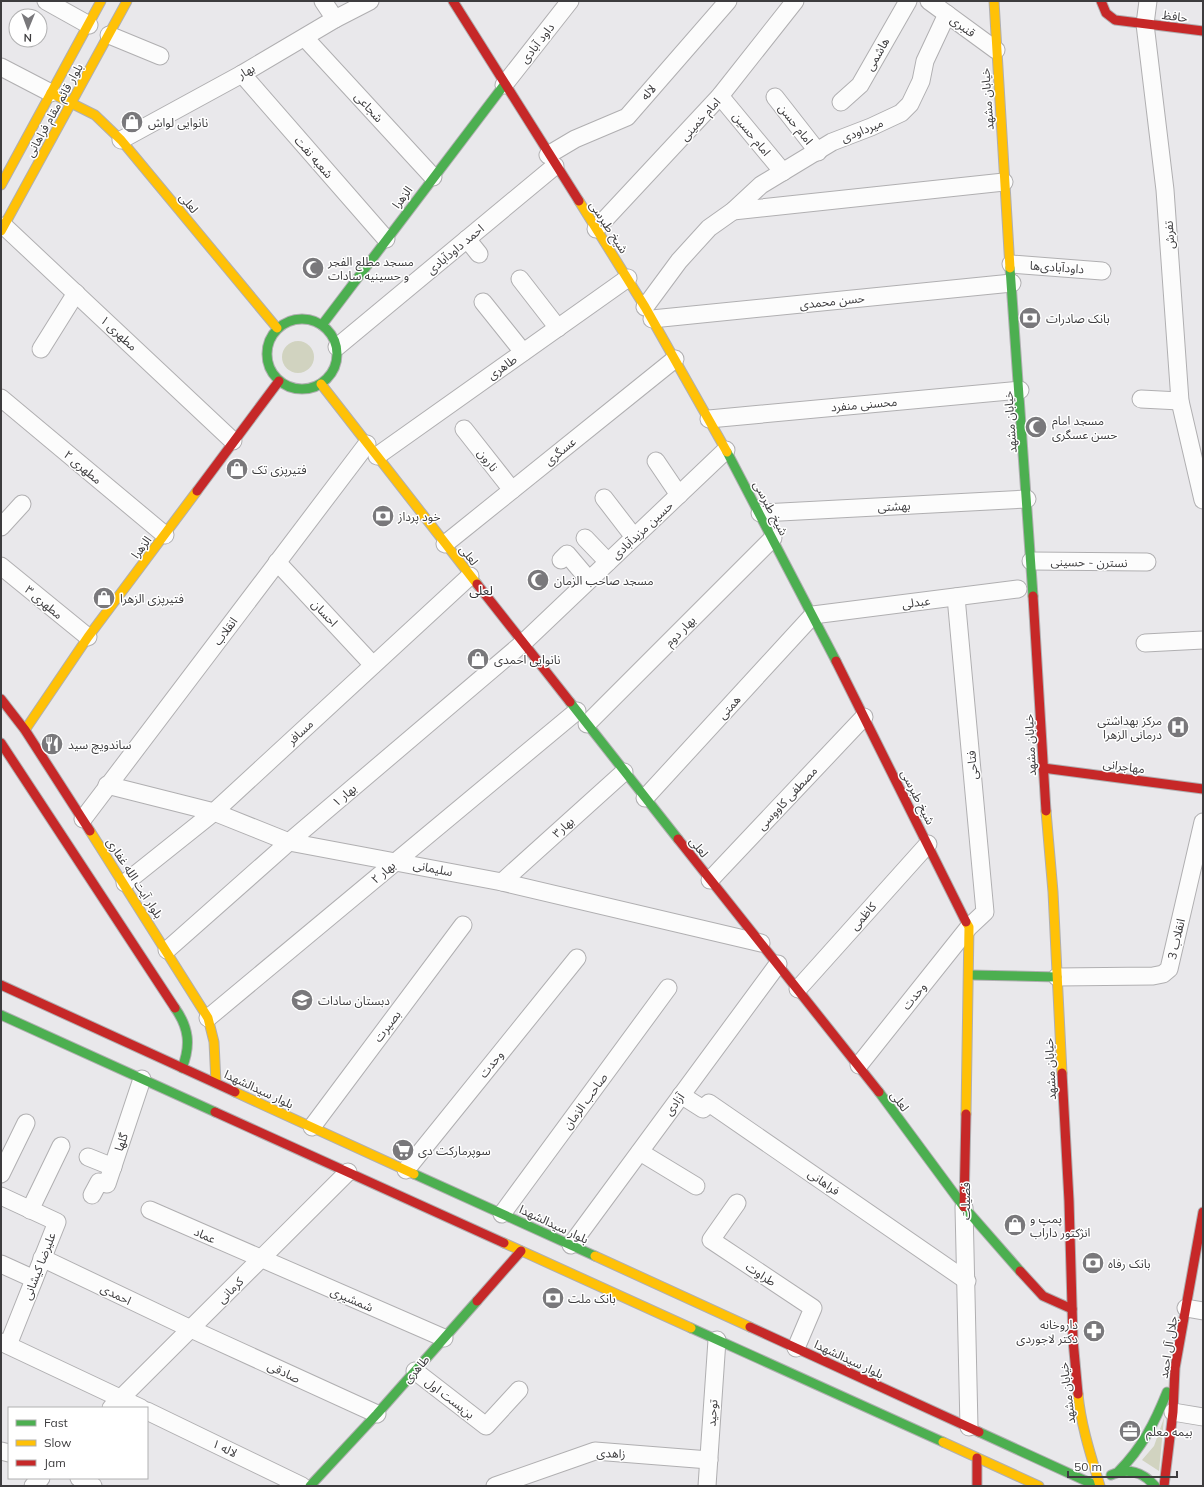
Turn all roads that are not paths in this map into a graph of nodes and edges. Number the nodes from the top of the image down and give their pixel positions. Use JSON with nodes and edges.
{"nodes":[{"id":1,"x":46,"y":1,"type":"edge"},
{"id":2,"x":101,"y":1,"type":"edge"},
{"id":3,"x":127,"y":1,"type":"edge"},
{"id":4,"x":323,"y":1,"type":"edge"},
{"id":5,"x":370,"y":1,"type":"edge"},
{"id":6,"x":453,"y":1,"type":"edge"},
{"id":7,"x":570,"y":1,"type":"edge"},
{"id":8,"x":728,"y":1,"type":"edge"},
{"id":9,"x":795,"y":1,"type":"edge"},
{"id":10,"x":908,"y":1,"type":"edge"},
{"id":11,"x":929,"y":1,"type":"edge"},
{"id":12,"x":994,"y":1,"type":"edge"},
{"id":13,"x":1101,"y":1,"type":"edge"},
{"id":14,"x":1148,"y":1,"type":"edge"},
{"id":15,"x":947,"y":14,"type":"junction"},
{"id":16,"x":335,"y":19,"type":"junction"},
{"id":17,"x":1145,"y":24,"type":"junction"},
{"id":18,"x":88,"y":25,"type":"junction"},
{"id":19,"x":1203,"y":31,"type":"edge"},
{"id":20,"x":109,"y":35,"type":"junction"},
{"id":21,"x":305,"y":38,"type":"junction"},
{"id":22,"x":996,"y":50,"type":"junction"},
{"id":23,"x":160,"y":56,"type":"dead end"},
{"id":24,"x":1,"y":67,"type":"edge"},
{"id":25,"x":242,"y":74,"type":"junction"},
{"id":26,"x":504,"y":85,"type":"junction"},
{"id":27,"x":51,"y":93,"type":"junction"},
{"id":28,"x":720,"y":96,"type":"junction"},
{"id":29,"x":775,"y":97,"type":"dead end"},
{"id":30,"x":841,"y":102,"type":"dead end"},
{"id":31,"x":72,"y":103,"type":"junction"},
{"id":32,"x":121,"y":140,"type":"junction"},
{"id":33,"x":818,"y":152,"type":"junction"},
{"id":34,"x":552,"y":160,"type":"junction"},
{"id":35,"x":6,"y":166,"type":"edge"},
{"id":36,"x":783,"y":172,"type":"junction"},
{"id":37,"x":433,"y":177,"type":"junction"},
{"id":38,"x":1004,"y":182,"type":"junction"},
{"id":39,"x":1,"y":185,"type":"edge"},
{"id":40,"x":733,"y":211,"type":"junction"},
{"id":41,"x":2,"y":228,"type":"edge"},
{"id":42,"x":596,"y":229,"type":"junction"},
{"id":43,"x":386,"y":239,"type":"junction"},
{"id":44,"x":467,"y":239,"type":"junction"},
{"id":45,"x":478,"y":254,"type":"dead end"},
{"id":46,"x":1011,"y":264,"type":"junction"},
{"id":47,"x":1102,"y":271,"type":"dead end"},
{"id":48,"x":628,"y":278,"type":"junction"},
{"id":49,"x":520,"y":279,"type":"dead end"},
{"id":50,"x":1012,"y":284,"type":"junction"},
{"id":51,"x":76,"y":293,"type":"junction"},
{"id":52,"x":483,"y":302,"type":"dead end"},
{"id":53,"x":649,"y":313,"type":"junction"},
{"id":54,"x":322,"y":325,"type":"junction"},
{"id":55,"x":277,"y":328,"type":"junction"},
{"id":56,"x":558,"y":328,"type":"junction"},
{"id":57,"x":337,"y":347,"type":"junction"},
{"id":58,"x":41,"y":349,"type":"dead end"},
{"id":59,"x":524,"y":352,"type":"junction"},
{"id":60,"x":675,"y":359,"type":"junction"},
{"id":61,"x":279,"y":381,"type":"junction"},
{"id":62,"x":321,"y":384,"type":"junction"},
{"id":63,"x":1020,"y":390,"type":"junction"},
{"id":64,"x":1,"y":398,"type":"edge"},
{"id":65,"x":1141,"y":399,"type":"dead end"},
{"id":66,"x":1180,"y":401,"type":"junction"},
{"id":67,"x":709,"y":419,"type":"junction"},
{"id":68,"x":464,"y":429,"type":"dead end"},
{"id":69,"x":233,"y":441,"type":"junction"},
{"id":70,"x":372,"y":450,"type":"junction"},
{"id":71,"x":726,"y":450,"type":"junction"},
{"id":72,"x":656,"y":461,"type":"dead end"},
{"id":73,"x":512,"y":490,"type":"junction"},
{"id":74,"x":679,"y":495,"type":"junction"},
{"id":75,"x":604,"y":498,"type":"dead end"},
{"id":76,"x":1027,"y":499,"type":"junction"},
{"id":77,"x":1203,"y":500,"type":"edge"},
{"id":78,"x":22,"y":504,"type":"dead end"},
{"id":79,"x":760,"y":513,"type":"junction"},
{"id":80,"x":1,"y":527,"type":"edge"},
{"id":81,"x":165,"y":535,"type":"junction"},
{"id":82,"x":634,"y":537,"type":"junction"},
{"id":83,"x":585,"y":538,"type":"dead end"},
{"id":84,"x":773,"y":538,"type":"junction"},
{"id":85,"x":445,"y":544,"type":"junction"},
{"id":86,"x":561,"y":560,"type":"dead end"},
{"id":87,"x":1031,"y":561,"type":"junction"},
{"id":88,"x":277,"y":562,"type":"junction"},
{"id":89,"x":608,"y":562,"type":"junction"},
{"id":90,"x":1147,"y":562,"type":"dead end"},
{"id":91,"x":1,"y":566,"type":"edge"},
{"id":92,"x":470,"y":576,"type":"junction"},
{"id":93,"x":589,"y":580,"type":"junction"},
{"id":94,"x":1018,"y":589,"type":"dead end"},
{"id":95,"x":956,"y":597,"type":"junction"},
{"id":96,"x":813,"y":615,"type":"junction"},
{"id":97,"x":88,"y":638,"type":"junction"},
{"id":98,"x":1203,"y":640,"type":"edge"},
{"id":99,"x":523,"y":643,"type":"junction"},
{"id":100,"x":1145,"y":643,"type":"dead end"},
{"id":101,"x":373,"y":665,"type":"junction"},
{"id":102,"x":1,"y":699,"type":"edge"},
{"id":103,"x":576,"y":711,"type":"junction"},
{"id":104,"x":864,"y":717,"type":"junction"},
{"id":105,"x":587,"y":724,"type":"junction"},
{"id":106,"x":25,"y":730,"type":"junction"},
{"id":107,"x":1,"y":743,"type":"edge"},
{"id":108,"x":10,"y":755,"type":"junction"},
{"id":109,"x":1,"y":766,"type":"edge"},
{"id":110,"x":1043,"y":768,"type":"junction"},
{"id":111,"x":624,"y":772,"type":"junction"},
{"id":112,"x":107,"y":785,"type":"junction"},
{"id":113,"x":1203,"y":789,"type":"edge"},
{"id":114,"x":645,"y":798,"type":"junction"},
{"id":115,"x":214,"y":812,"type":"junction"},
{"id":116,"x":83,"y":819,"type":"junction"},
{"id":117,"x":1203,"y":822,"type":"edge"},
{"id":118,"x":289,"y":842,"type":"junction"},
{"id":119,"x":928,"y":844,"type":"junction"},
{"id":120,"x":397,"y":861,"type":"junction"},
{"id":121,"x":710,"y":880,"type":"junction"},
{"id":122,"x":502,"y":882,"type":"junction"},
{"id":123,"x":125,"y":884,"type":"junction"},
{"id":124,"x":463,"y":925,"type":"dead end"},
{"id":125,"x":969,"y":927,"type":"junction"},
{"id":126,"x":761,"y":943,"type":"junction"},
{"id":127,"x":155,"y":957,"type":"junction"},
{"id":128,"x":577,"y":958,"type":"dead end"},
{"id":129,"x":778,"y":964,"type":"junction"},
{"id":130,"x":970,"y":975,"type":"junction"},
{"id":131,"x":1057,"y":977,"type":"junction"},
{"id":132,"x":1,"y":984,"type":"edge"},
{"id":133,"x":668,"y":988,"type":"dead end"},
{"id":134,"x":798,"y":989,"type":"junction"},
{"id":135,"x":1,"y":1015,"type":"edge"},
{"id":136,"x":208,"y":1018,"type":"junction"},
{"id":137,"x":859,"y":1065,"type":"junction"},
{"id":138,"x":182,"y":1068,"type":"junction"},
{"id":139,"x":142,"y":1079,"type":"junction"},
{"id":140,"x":216,"y":1083,"type":"junction"},
{"id":141,"x":681,"y":1096,"type":"junction"},
{"id":142,"x":26,"y":1123,"type":"dead end"},
{"id":143,"x":303,"y":1139,"type":"junction"},
{"id":144,"x":61,"y":1146,"type":"dead end"},
{"id":145,"x":640,"y":1152,"type":"junction"},
{"id":146,"x":88,"y":1157,"type":"dead end"},
{"id":147,"x":113,"y":1167,"type":"junction"},
{"id":148,"x":406,"y":1170,"type":"junction"},
{"id":149,"x":348,"y":1172,"type":"junction"},
{"id":150,"x":1,"y":1174,"type":"edge"},
{"id":151,"x":696,"y":1186,"type":"dead end"},
{"id":152,"x":92,"y":1194,"type":"dead end"},
{"id":153,"x":1,"y":1196,"type":"edge"},
{"id":154,"x":737,"y":1203,"type":"dead end"},
{"id":155,"x":964,"y":1207,"type":"junction"},
{"id":156,"x":30,"y":1210,"type":"junction"},
{"id":157,"x":150,"y":1210,"type":"dead end"},
{"id":158,"x":1203,"y":1212,"type":"edge"},
{"id":159,"x":502,"y":1214,"type":"junction"},
{"id":160,"x":571,"y":1245,"type":"junction"},
{"id":161,"x":521,"y":1251,"type":"junction"},
{"id":162,"x":42,"y":1258,"type":"junction"},
{"id":163,"x":261,"y":1259,"type":"junction"},
{"id":164,"x":1,"y":1264,"type":"edge"},
{"id":165,"x":34,"y":1279,"type":"junction"},
{"id":166,"x":967,"y":1281,"type":"junction"},
{"id":167,"x":1186,"y":1308,"type":"junction"},
{"id":168,"x":1072,"y":1309,"type":"junction"},
{"id":169,"x":1203,"y":1310,"type":"edge"},
{"id":170,"x":190,"y":1329,"type":"junction"},
{"id":171,"x":444,"y":1338,"type":"junction"},
{"id":172,"x":717,"y":1340,"type":"junction"},
{"id":173,"x":5,"y":1343,"type":"edge"},
{"id":174,"x":796,"y":1348,"type":"junction"},
{"id":175,"x":1175,"y":1368,"type":"junction"},
{"id":176,"x":415,"y":1371,"type":"junction"},
{"id":177,"x":519,"y":1390,"type":"dead end"},
{"id":178,"x":116,"y":1403,"type":"edge"},
{"id":179,"x":136,"y":1407,"type":"edge"},
{"id":180,"x":148,"y":1411,"type":"edge"},
{"id":181,"x":1173,"y":1412,"type":"junction"},
{"id":182,"x":377,"y":1414,"type":"junction"},
{"id":183,"x":1203,"y":1417,"type":"edge"},
{"id":184,"x":969,"y":1427,"type":"junction"},
{"id":185,"x":977,"y":1458,"type":"junction"},
{"id":186,"x":709,"y":1460,"type":"junction"},
{"id":187,"x":1043,"y":1461,"type":"junction"},
{"id":188,"x":1119,"y":1471,"type":"junction"},
{"id":189,"x":81,"y":1479,"type":"edge"},
{"id":190,"x":1036,"y":1485,"type":"edge"},
{"id":191,"x":92,"y":1486,"type":"edge"},
{"id":192,"x":302,"y":1486,"type":"edge"},
{"id":193,"x":310,"y":1486,"type":"edge"},
{"id":194,"x":495,"y":1486,"type":"edge"},
{"id":195,"x":708,"y":1486,"type":"edge"},
{"id":196,"x":977,"y":1486,"type":"edge"},
{"id":197,"x":1099,"y":1486,"type":"edge"},
{"id":198,"x":1155,"y":1486,"type":"edge"},
{"id":199,"x":1164,"y":1486,"type":"edge"}],
"edges":[{"from":1,"to":18,"type":"street"},
{"from":2,"to":18,"type":"street","name":"بلوار قائم مقام فراهانی"},
{"from":3,"to":20,"type":"street","name":"بلوار قائم مقام فراهانی"},
{"from":4,"to":16,"type":"street"},
{"from":5,"to":16,"type":"street","name":"بهار"},
{"from":6,"to":26,"type":"street","name":"شیخ طبرسی"},
{"from":7,"to":26,"type":"street","name":"داود آبادی"},
{"from":8,"to":34,"type":"street","name":"لاله"},
{"from":9,"to":28,"type":"street","name":"امام خمینی"},
{"from":10,"to":30,"type":"street","name":"هاشمی"},
{"from":11,"to":15,"type":"street","name":"قنبری"},
{"from":12,"to":22,"type":"street","name":"خیابان مشهد"},
{"from":13,"to":17,"type":"street"},
{"from":14,"to":17,"type":"street","name":"تفرش"},
{"from":15,"to":22,"type":"street","name":"قنبری"},
{"from":15,"to":33,"type":"street","name":"میرداودی"},
{"from":16,"to":21,"type":"street","name":"بهار"},
{"from":17,"to":19,"type":"street","name":"حافظ"},
{"from":17,"to":66,"type":"street","name":"تفرش"},
{"from":18,"to":27,"type":"street","name":"بلوار قائم مقام فراهانی"},
{"from":20,"to":23,"type":"street"},
{"from":20,"to":31,"type":"street","name":"بلوار قائم مقام فراهانی"},
{"from":21,"to":25,"type":"street","name":"بهار"},
{"from":21,"to":37,"type":"street","name":"شجاعی"},
{"from":22,"to":38,"type":"street","name":"خیابان مشهد"},
{"from":24,"to":27,"type":"street"},
{"from":25,"to":32,"type":"street","name":"بهار"},
{"from":25,"to":43,"type":"street","name":"شعبه نفت"},
{"from":26,"to":34,"type":"street","name":"شیخ طبرسی"},
{"from":26,"to":37,"type":"street","name":"الزهرا"},
{"from":27,"to":31,"type":"street","name":"لعلی"},
{"from":27,"to":35,"type":"street","name":"بلوار قائم مقام فراهانی"},
{"from":28,"to":36,"type":"street","name":"امام حسین"},
{"from":28,"to":42,"type":"street","name":"امام خمینی"},
{"from":29,"to":33,"type":"street","name":"امام حسن"},
{"from":31,"to":32,"type":"street","name":"لعلی"},
{"from":31,"to":41,"type":"street","name":"بلوار قائم مقام فراهانی"},
{"from":32,"to":55,"type":"street","name":"لعلی"},
{"from":33,"to":36,"type":"street","name":"میرداودی"},
{"from":34,"to":42,"type":"street","name":"شیخ طبرسی"},
{"from":34,"to":44,"type":"street","name":"احمد داودآبادی"},
{"from":35,"to":39,"type":"street","name":"بلوار قائم مقام فراهانی"},
{"from":36,"to":40,"type":"street","name":"میرداودی"},
{"from":37,"to":43,"type":"street","name":"الزهرا"},
{"from":38,"to":40,"type":"street","name":"میرداودی"},
{"from":38,"to":46,"type":"street","name":"خیابان مشهد"},
{"from":40,"to":53,"type":"street","name":"میرداودی"},
{"from":41,"to":51,"type":"street","name":"مطهری ۱"},
{"from":42,"to":48,"type":"street","name":"شیخ طبرسی"},
{"from":43,"to":54,"type":"street","name":"الزهرا"},
{"from":44,"to":45,"type":"street"},
{"from":44,"to":57,"type":"street","name":"احمد داودآبادی"},
{"from":46,"to":47,"type":"street","name":"داودآبادی‌ها"},
{"from":46,"to":50,"type":"street","name":"خیابان مشهد"},
{"from":48,"to":53,"type":"street","name":"شیخ طبرسی"},
{"from":48,"to":56,"type":"street","name":"طاهری"},
{"from":49,"to":56,"type":"street"},
{"from":50,"to":53,"type":"street","name":"حسن محمدی"},
{"from":50,"to":63,"type":"street","name":"خیابان مشهد"},
{"from":51,"to":58,"type":"street"},
{"from":51,"to":69,"type":"street","name":"مطهری ۱"},
{"from":52,"to":59,"type":"street"},
{"from":53,"to":60,"type":"street","name":"شیخ طبرسی"},
{"from":54,"to":55,"type":"street"},
{"from":54,"to":57,"type":"street"},
{"from":55,"to":61,"type":"street"},
{"from":56,"to":59,"type":"street","name":"طاهری"},
{"from":57,"to":62,"type":"street"},
{"from":59,"to":70,"type":"street","name":"طاهری"},
{"from":60,"to":67,"type":"street","name":"شیخ طبرسی"},
{"from":60,"to":73,"type":"street","name":"عسگری"},
{"from":61,"to":62,"type":"street"},
{"from":61,"to":69,"type":"street","name":"الزهرا"},
{"from":62,"to":70,"type":"street","name":"لعلی"},
{"from":63,"to":67,"type":"street","name":"محسنی منفرد"},
{"from":63,"to":76,"type":"street","name":"خیابان مشهد"},
{"from":64,"to":81,"type":"street","name":"مطهری ۲"},
{"from":65,"to":66,"type":"street"},
{"from":66,"to":77,"type":"street","name":"تفرش"},
{"from":67,"to":71,"type":"street","name":"شیخ طبرسی"},
{"from":68,"to":73,"type":"street","name":"نارون"},
{"from":69,"to":81,"type":"street","name":"الزهرا"},
{"from":70,"to":85,"type":"street","name":"لعلی"},
{"from":70,"to":88,"type":"street","name":"انقلاب"},
{"from":71,"to":74,"type":"street","name":"حسین مزیدآبادی"},
{"from":71,"to":79,"type":"street","name":"شیخ طبرسی"},
{"from":72,"to":74,"type":"street"},
{"from":73,"to":85,"type":"street","name":"عسگری"},
{"from":74,"to":82,"type":"street","name":"حسین مزیدآبادی"},
{"from":75,"to":82,"type":"street"},
{"from":76,"to":79,"type":"street","name":"بهشتی"},
{"from":76,"to":87,"type":"street","name":"خیابان مشهد"},
{"from":78,"to":80,"type":"street"},
{"from":79,"to":84,"type":"street","name":"شیخ طبرسی"},
{"from":81,"to":97,"type":"street","name":"الزهرا"},
{"from":82,"to":89,"type":"street","name":"حسین مزیدآبادی"},
{"from":83,"to":89,"type":"street"},
{"from":84,"to":96,"type":"street","name":"شیخ طبرسی"},
{"from":84,"to":105,"type":"street","name":"بهار دوم"},
{"from":85,"to":92,"type":"street","name":"لعلی"},
{"from":86,"to":93,"type":"street"},
{"from":87,"to":90,"type":"street","name":"نسترن - حسینی"},
{"from":87,"to":110,"type":"street","name":"خیابان مشهد"},
{"from":88,"to":101,"type":"street","name":"احسان"},
{"from":88,"to":112,"type":"street","name":"انقلاب"},
{"from":89,"to":93,"type":"street","name":"حسین مزیدآبادی"},
{"from":91,"to":97,"type":"street","name":"مطهری ۳"},
{"from":92,"to":99,"type":"street","name":"لعلی"},
{"from":92,"to":101,"type":"street","name":"مسافر"},
{"from":93,"to":99,"type":"street","name":"حسین مزیدآبادی"},
{"from":94,"to":95,"type":"street","name":"عبدلی"},
{"from":95,"to":96,"type":"street","name":"عبدلی"},
{"from":95,"to":125,"type":"street","name":"فتاحی"},
{"from":96,"to":104,"type":"street","name":"شیخ طبرسی"},
{"from":96,"to":114,"type":"street","name":"همتی"},
{"from":97,"to":106,"type":"street","name":"الزهرا"},
{"from":98,"to":100,"type":"street"},
{"from":99,"to":103,"type":"street","name":"لعلی"},
{"from":99,"to":118,"type":"street","name":"بهار ۱"},
{"from":101,"to":115,"type":"street","name":"مسافر"},
{"from":102,"to":106,"type":"street","name":"بلوار آیت الله غفاری"},
{"from":103,"to":105,"type":"street","name":"لعلی"},
{"from":103,"to":120,"type":"street","name":"بهار ۲"},
{"from":104,"to":119,"type":"street","name":"شیخ طبرسی"},
{"from":104,"to":121,"type":"street","name":"مصطفی کاووسی"},
{"from":105,"to":111,"type":"street","name":"لعلی"},
{"from":106,"to":116,"type":"street","name":"بلوار آیت الله غفاری"},
{"from":107,"to":108,"type":"street","name":"بلوار آیت الله غفاری"},
{"from":108,"to":109,"type":"street"},
{"from":108,"to":127,"type":"street","name":"بلوار آیت الله غفاری"},
{"from":110,"to":113,"type":"street","name":"مهاجرانی"},
{"from":110,"to":131,"type":"street","name":"خیابان مشهد"},
{"from":111,"to":114,"type":"street","name":"لعلی"},
{"from":111,"to":122,"type":"street","name":"بهار۳"},
{"from":112,"to":115,"type":"street","name":"سلیمانی"},
{"from":112,"to":116,"type":"street","name":"انقلاب"},
{"from":114,"to":121,"type":"street","name":"لعلی"},
{"from":115,"to":118,"type":"street","name":"سلیمانی"},
{"from":115,"to":123,"type":"street","name":"مسافر"},
{"from":116,"to":123,"type":"street","name":"بلوار آیت الله غفاری"},
{"from":117,"to":131,"type":"street","name":"انقلاب 3"},
{"from":118,"to":120,"type":"street","name":"سلیمانی"},
{"from":118,"to":127,"type":"street","name":"بهار ۱"},
{"from":119,"to":125,"type":"street","name":"شیخ طبرسی"},
{"from":119,"to":134,"type":"street","name":"کاظمی"},
{"from":120,"to":122,"type":"street","name":"سلیمانی"},
{"from":120,"to":136,"type":"street","name":"بهار ۲"},
{"from":121,"to":126,"type":"street","name":"لعلی"},
{"from":122,"to":126,"type":"street","name":"سلیمانی"},
{"from":123,"to":127,"type":"street","name":"بلوار آیت الله غفاری"},
{"from":124,"to":143,"type":"street","name":"بصیرت"},
{"from":125,"to":130,"type":"street","name":"شیخ طبرسی"},
{"from":125,"to":137,"type":"street","name":"وحدت"},
{"from":126,"to":129,"type":"street","name":"لعلی"},
{"from":127,"to":136,"type":"street","name":"بلوار آیت الله غفاری"},
{"from":127,"to":138,"type":"street","name":"بلوار آیت الله غفاری"},
{"from":128,"to":148,"type":"street","name":"وحدت"},
{"from":129,"to":134,"type":"street","name":"لعلی"},
{"from":129,"to":141,"type":"street","name":"آزادی"},
{"from":130,"to":131,"type":"street"},
{"from":130,"to":155,"type":"street","name":"فضیلت"},
{"from":131,"to":168,"type":"street","name":"خیابان مشهد"},
{"from":132,"to":138,"type":"street","name":"بلوار سیدالشهدا"},
{"from":133,"to":159,"type":"street","name":"صاحب الزمان"},
{"from":134,"to":137,"type":"street","name":"لعلی"},
{"from":135,"to":139,"type":"street","name":"بلوار سیدالشهدا"},
{"from":136,"to":140,"type":"street","name":"بلوار آیت الله غفاری"},
{"from":137,"to":155,"type":"street","name":"لعلی"},
{"from":138,"to":140,"type":"street","name":"بلوار سیدالشهدا"},
{"from":139,"to":143,"type":"street","name":"بلوار سیدالشهدا"},
{"from":139,"to":147,"type":"street","name":"گلها"},
{"from":140,"to":143,"type":"street","name":"بلوار سیدالشهدا"},
{"from":141,"to":145,"type":"street","name":"آزادی"},
{"from":141,"to":166,"type":"street","name":"فراهانی"},
{"from":142,"to":150,"type":"street"},
{"from":143,"to":148,"type":"street","name":"بلوار سیدالشهدا"},
{"from":143,"to":149,"type":"street","name":"بلوار سیدالشهدا"},
{"from":144,"to":156,"type":"street"},
{"from":145,"to":151,"type":"street"},
{"from":145,"to":160,"type":"street","name":"آزادی"},
{"from":146,"to":147,"type":"street"},
{"from":147,"to":152,"type":"street","name":"گلها"},
{"from":148,"to":159,"type":"street","name":"بلوار سیدالشهدا"},
{"from":149,"to":161,"type":"street","name":"بلوار سیدالشهدا"},
{"from":149,"to":163,"type":"street","name":"کرمانی"},
{"from":153,"to":156,"type":"street","name":"علیرضا کیشانی"},
{"from":154,"to":174,"type":"street","name":"طراوت"},
{"from":155,"to":166,"type":"street","name":"فضیلت"},
{"from":155,"to":168,"type":"street","name":"لعلی"},
{"from":156,"to":162,"type":"street","name":"علیرضا کیشانی"},
{"from":157,"to":163,"type":"street","name":"عماد"},
{"from":158,"to":167,"type":"street","name":"جلال آل احمد"},
{"from":159,"to":160,"type":"street","name":"بلوار سیدالشهدا"},
{"from":160,"to":174,"type":"street","name":"بلوار سیدالشهدا"},
{"from":161,"to":171,"type":"street","name":"طاهری"},
{"from":161,"to":172,"type":"street","name":"بلوار سیدالشهدا"},
{"from":162,"to":165,"type":"street","name":"علیرضا کیشانی"},
{"from":162,"to":170,"type":"street","name":"احمدی"},
{"from":163,"to":170,"type":"street","name":"کرمانی"},
{"from":163,"to":171,"type":"street","name":"شمشیری"},
{"from":164,"to":165,"type":"street"},
{"from":165,"to":173,"type":"street","name":"علیرضا کیشانی"},
{"from":166,"to":184,"type":"street","name":"فضیلت"},
{"from":167,"to":169,"type":"street"},
{"from":167,"to":175,"type":"street","name":"جلال آل احمد"},
{"from":168,"to":197,"type":"street","name":"خیابان مشهد"},
{"from":170,"to":178,"type":"street","name":"کرمانی"},
{"from":170,"to":182,"type":"street","name":"صادقی"},
{"from":171,"to":176,"type":"street","name":"طاهری"},
{"from":172,"to":185,"type":"street","name":"بلوار سیدالشهدا"},
{"from":172,"to":186,"type":"street","name":"توحید"},
{"from":173,"to":178,"type":"street"},
{"from":174,"to":184,"type":"street","name":"بلوار سیدالشهدا"},
{"from":175,"to":181,"type":"street","name":"جلال آل احمد"},
{"from":175,"to":188,"type":"street"},
{"from":176,"to":177,"type":"street","name":"بن‌بست اول"},
{"from":176,"to":182,"type":"street","name":"طاهری"},
{"from":178,"to":179,"type":"street"},
{"from":180,"to":192,"type":"street","name":"لاله ۱"},
{"from":181,"to":183,"type":"street"},
{"from":181,"to":199,"type":"street","name":"جلال آل احمد"},
{"from":182,"to":193,"type":"street","name":"طاهری"},
{"from":184,"to":187,"type":"street","name":"بلوار سیدالشهدا"},
{"from":185,"to":190,"type":"street","name":"بلوار سیدالشهدا"},
{"from":185,"to":196,"type":"street"},
{"from":186,"to":194,"type":"street","name":"زاهدی"},
{"from":186,"to":195,"type":"street","name":"توحید"},
{"from":187,"to":190,"type":"street"},
{"from":187,"to":197,"type":"street","name":"بلوار سیدالشهدا"},
{"from":188,"to":197,"type":"street"},
{"from":188,"to":198,"type":"street"},
{"from":189,"to":191,"type":"street"}]}
